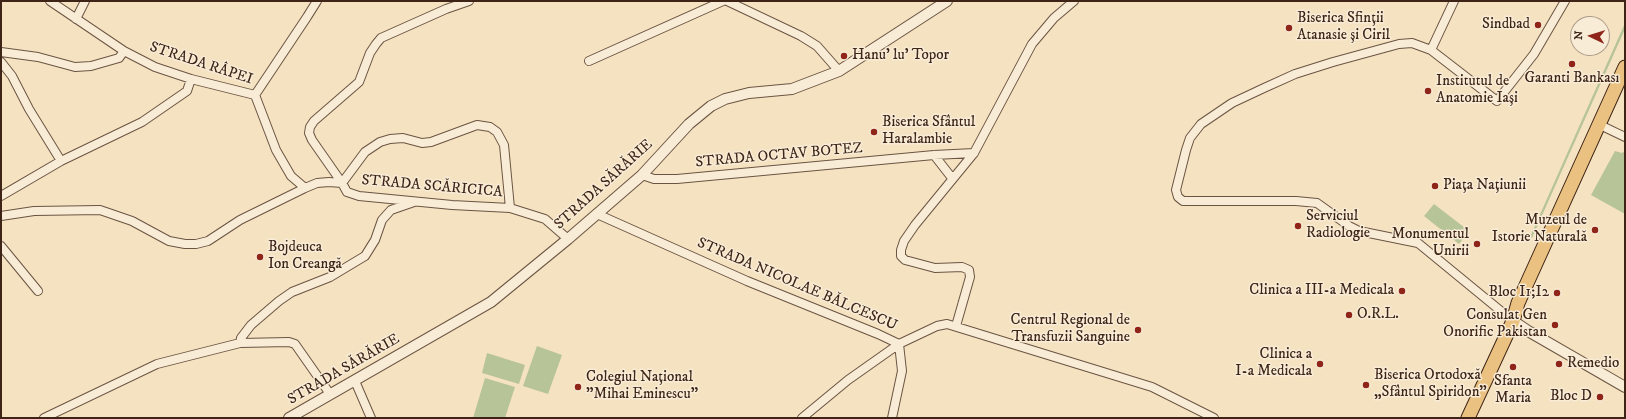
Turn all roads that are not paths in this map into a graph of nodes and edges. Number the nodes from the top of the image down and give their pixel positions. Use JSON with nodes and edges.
{"nodes":[{"id":1,"x":50,"y":1,"type":"edge"},
{"id":2,"x":85,"y":1,"type":"edge"},
{"id":3,"x":317,"y":1,"type":"edge"},
{"id":4,"x":469,"y":1,"type":"edge"},
{"id":5,"x":723,"y":1,"type":"edge"},
{"id":6,"x":727,"y":1,"type":"edge"},
{"id":7,"x":947,"y":1,"type":"edge"},
{"id":8,"x":1074,"y":1,"type":"edge"},
{"id":9,"x":1454,"y":1,"type":"edge"},
{"id":10,"x":1565,"y":1,"type":"edge"},
{"id":11,"x":76,"y":19,"type":"junction"},
{"id":12,"x":1430,"y":50,"type":"junction"},
{"id":13,"x":124,"y":51,"type":"junction"},
{"id":14,"x":1,"y":52,"type":"edge"},
{"id":15,"x":589,"y":61,"type":"dead end"},
{"id":16,"x":1,"y":62,"type":"edge"},
{"id":17,"x":1625,"y":67,"type":"edge"},
{"id":18,"x":839,"y":70,"type":"junction"},
{"id":19,"x":192,"y":79,"type":"junction"},
{"id":20,"x":255,"y":95,"type":"junction"},
{"id":21,"x":1600,"y":125,"type":"junction"},
{"id":22,"x":1625,"y":137,"type":"edge"},
{"id":23,"x":974,"y":153,"type":"junction"},
{"id":24,"x":934,"y":155,"type":"junction"},
{"id":25,"x":61,"y":161,"type":"junction"},
{"id":26,"x":642,"y":175,"type":"junction"},
{"id":27,"x":952,"y":178,"type":"junction"},
{"id":28,"x":342,"y":183,"type":"junction"},
{"id":29,"x":305,"y":188,"type":"junction"},
{"id":30,"x":1,"y":196,"type":"edge"},
{"id":31,"x":417,"y":201,"type":"junction"},
{"id":32,"x":510,"y":208,"type":"junction"},
{"id":33,"x":596,"y":214,"type":"junction"},
{"id":34,"x":1,"y":216,"type":"edge"},
{"id":35,"x":568,"y":239,"type":"junction"},
{"id":36,"x":1,"y":246,"type":"edge"},
{"id":37,"x":38,"y":291,"type":"dead end"},
{"id":38,"x":1513,"y":321,"type":"junction"},
{"id":39,"x":956,"y":326,"type":"junction"},
{"id":40,"x":240,"y":343,"type":"junction"},
{"id":41,"x":899,"y":344,"type":"junction"},
{"id":42,"x":355,"y":381,"type":"junction"},
{"id":43,"x":1625,"y":387,"type":"edge"},
{"id":44,"x":330,"y":394,"type":"junction"},
{"id":45,"x":44,"y":418,"type":"edge"},
{"id":46,"x":290,"y":418,"type":"edge"},
{"id":47,"x":371,"y":418,"type":"edge"},
{"id":48,"x":802,"y":418,"type":"edge"},
{"id":49,"x":892,"y":418,"type":"edge"},
{"id":50,"x":1214,"y":418,"type":"edge"},
{"id":51,"x":1468,"y":418,"type":"edge"}],
"edges":[{"from":1,"to":11,"type":"street","name":"STRADA RÂPEI"},
{"from":2,"to":11,"type":"street"},
{"from":3,"to":20,"type":"street"},
{"from":4,"to":28,"type":"street"},
{"from":5,"to":15,"type":"street"},
{"from":6,"to":18,"type":"street"},
{"from":7,"to":18,"type":"street","name":"STRADA SĂRĂRIE"},
{"from":8,"to":23,"type":"street"},
{"from":9,"to":12,"type":"street"},
{"from":10,"to":12,"type":"street"},
{"from":11,"to":13,"type":"street","name":"STRADA RÂPEI"},
{"from":12,"to":38,"type":"street"},
{"from":13,"to":14,"type":"street"},
{"from":13,"to":19,"type":"street","name":"STRADA RÂPEI"},
{"from":16,"to":25,"type":"street"},
{"from":17,"to":21,"type":"main road"},
{"from":18,"to":26,"type":"street","name":"STRADA SĂRĂRIE"},
{"from":19,"to":20,"type":"street","name":"STRADA RÂPEI"},
{"from":19,"to":25,"type":"street"},
{"from":20,"to":29,"type":"street","name":"STRADA RÂPEI"},
{"from":21,"to":22,"type":"street"},
{"from":21,"to":38,"type":"main road"},
{"from":23,"to":24,"type":"street","name":"STRADA OCTAV BOTEZ"},
{"from":23,"to":27,"type":"street"},
{"from":24,"to":26,"type":"street","name":"STRADA OCTAV BOTEZ"},
{"from":24,"to":27,"type":"street"},
{"from":25,"to":30,"type":"street"},
{"from":26,"to":33,"type":"street","name":"STRADA SĂRĂRIE"},
{"from":27,"to":39,"type":"street"},
{"from":28,"to":29,"type":"street","name":"STRADA SCĂRICICA"},
{"from":28,"to":31,"type":"street","name":"STRADA SCĂRICICA"},
{"from":28,"to":32,"type":"street"},
{"from":29,"to":34,"type":"street","name":"STRADA SCĂRICICA"},
{"from":31,"to":32,"type":"street","name":"STRADA SCĂRICICA"},
{"from":31,"to":40,"type":"street"},
{"from":32,"to":35,"type":"street","name":"STRADA SCĂRICICA"},
{"from":33,"to":35,"type":"street","name":"STRADA SĂRĂRIE"},
{"from":33,"to":41,"type":"street","name":"STRADA NICOLAE BĂLCESCU"},
{"from":35,"to":42,"type":"street","name":"STRADA SĂRĂRIE"},
{"from":36,"to":37,"type":"street"},
{"from":38,"to":43,"type":"street"},
{"from":38,"to":51,"type":"main road"},
{"from":39,"to":41,"type":"street","name":"STRADA NICOLAE BĂLCESCU"},
{"from":39,"to":50,"type":"street","name":"STRADA NICOLAE BĂLCESCU"},
{"from":40,"to":44,"type":"street"},
{"from":40,"to":45,"type":"street"},
{"from":41,"to":48,"type":"street"},
{"from":41,"to":49,"type":"street"},
{"from":42,"to":44,"type":"street","name":"STRADA SĂRĂRIE"},
{"from":42,"to":47,"type":"street"},
{"from":44,"to":46,"type":"street","name":"STRADA SĂRĂRIE"}]}
